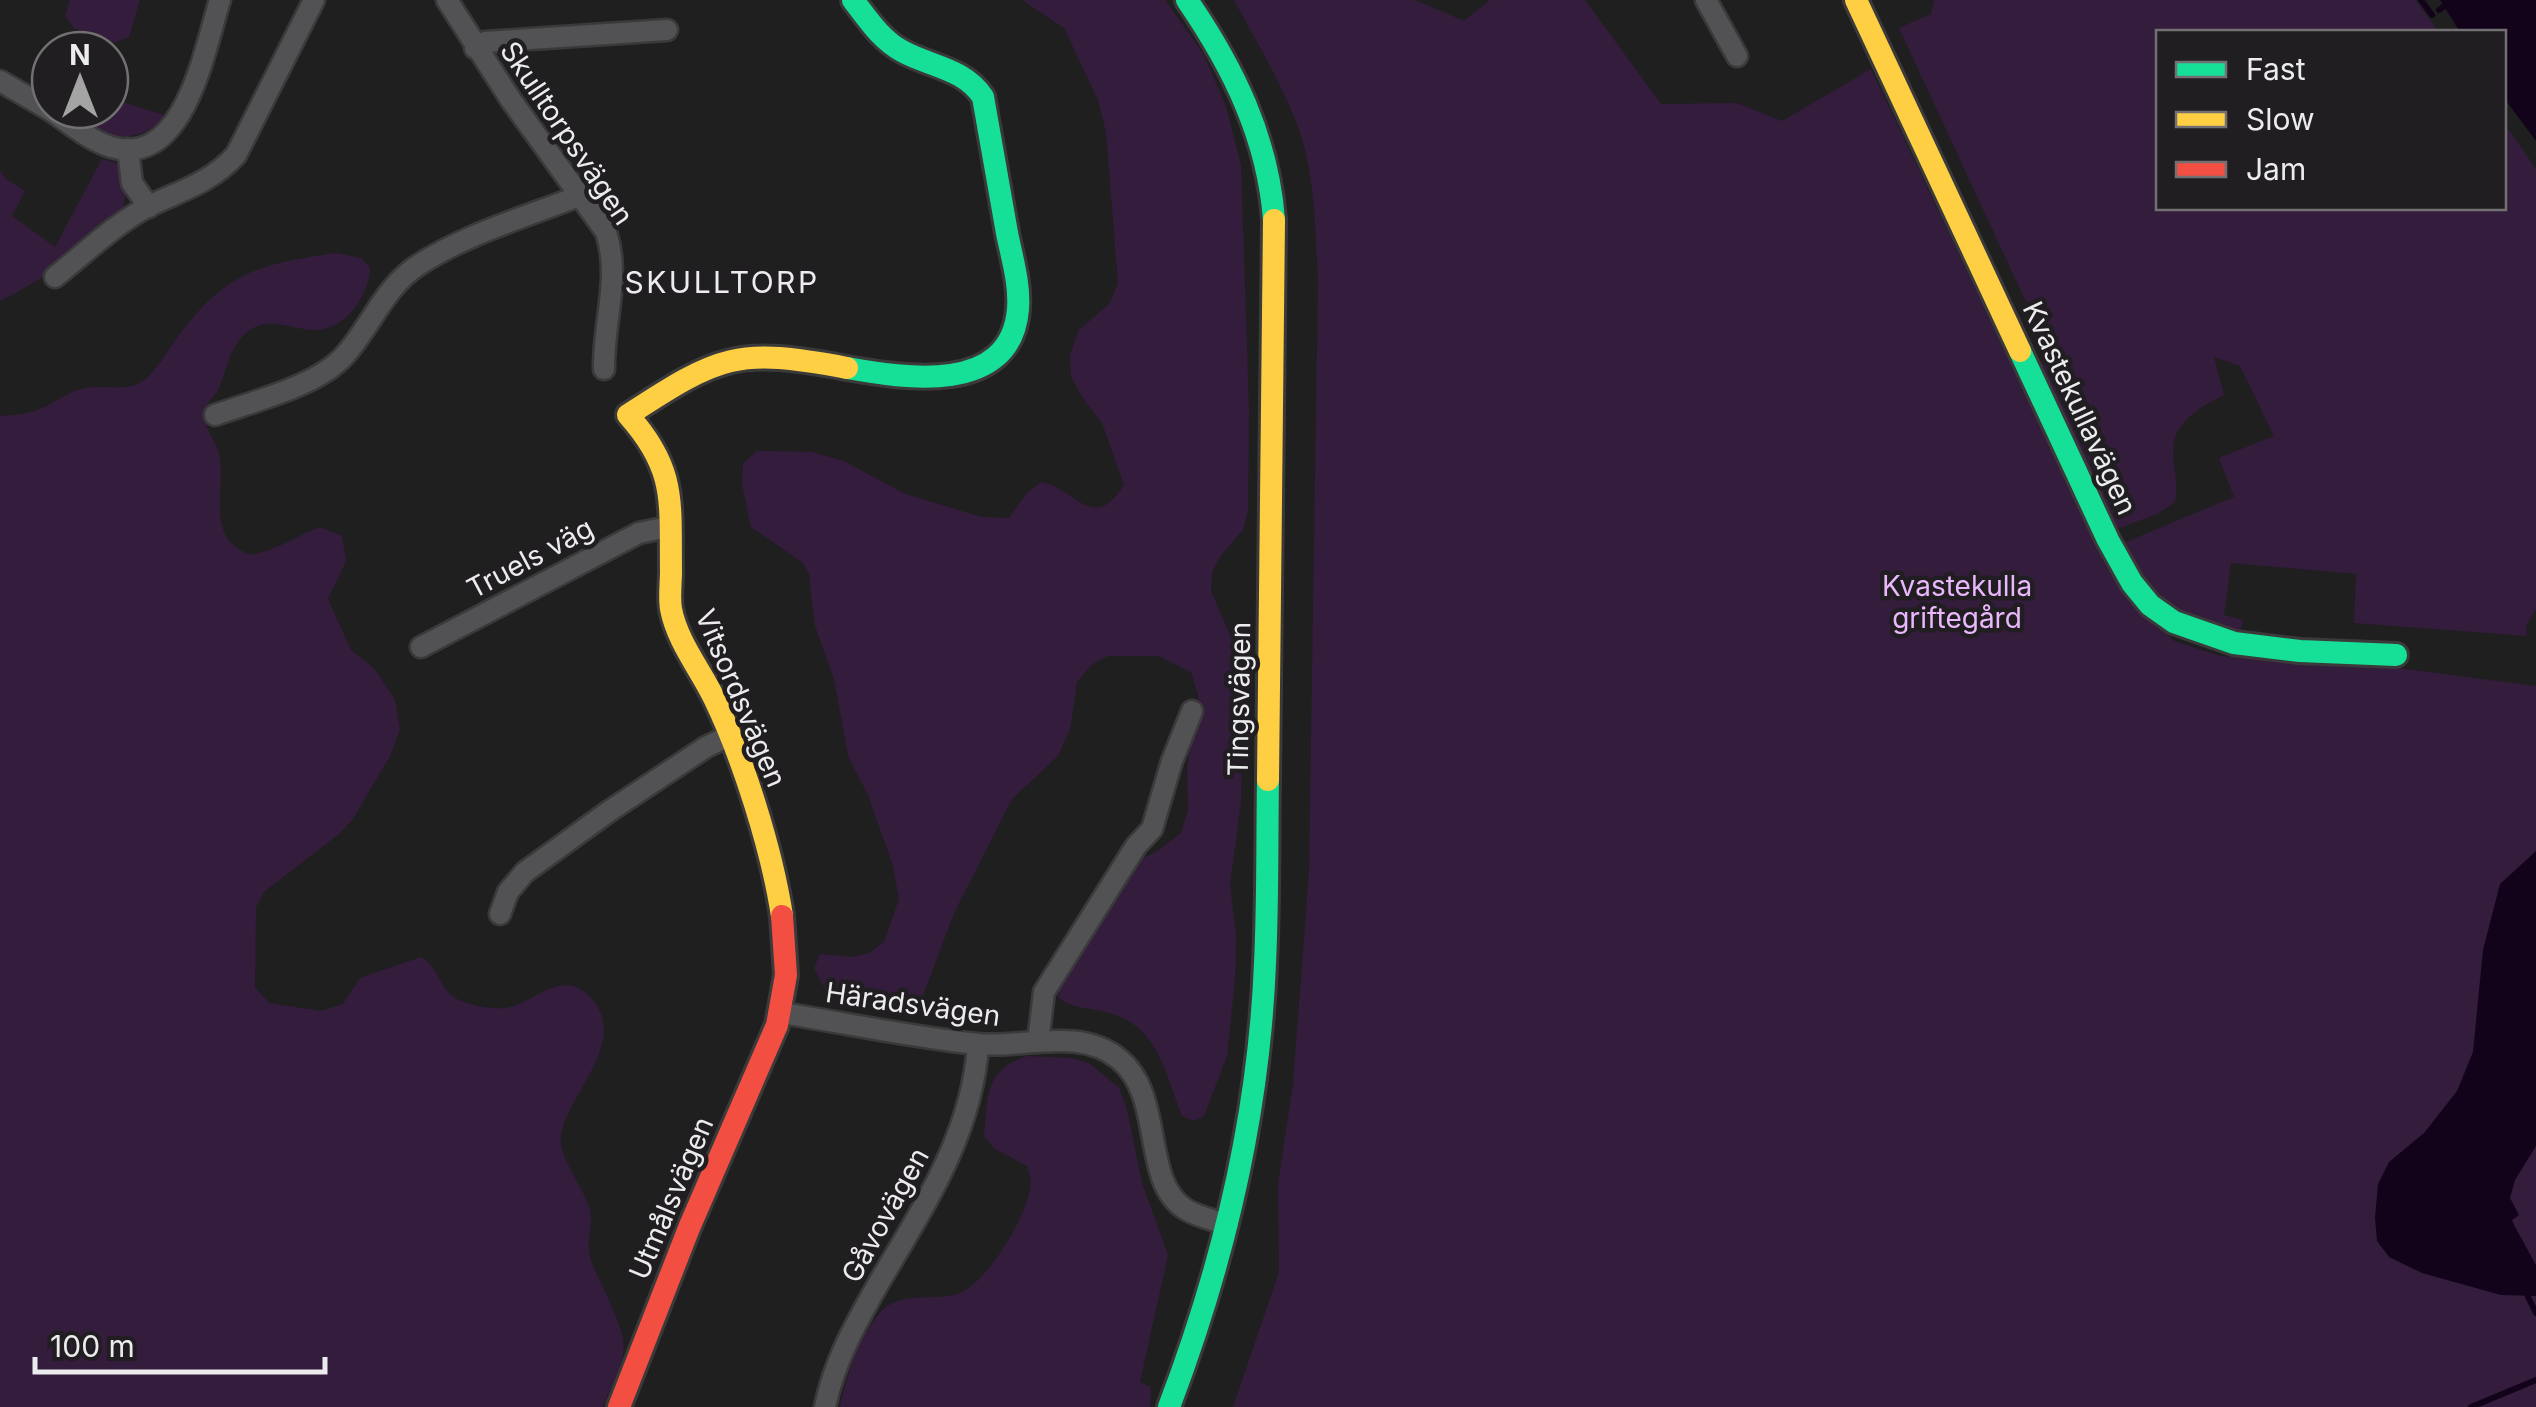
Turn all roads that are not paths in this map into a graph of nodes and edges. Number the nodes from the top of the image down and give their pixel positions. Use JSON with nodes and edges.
{"nodes":[{"id":1,"x":220,"y":0,"type":"edge"},
{"id":2,"x":314,"y":0,"type":"edge"},
{"id":3,"x":446,"y":0,"type":"edge"},
{"id":4,"x":853,"y":0,"type":"edge"},
{"id":5,"x":1187,"y":0,"type":"edge"},
{"id":6,"x":1706,"y":0,"type":"edge"},
{"id":7,"x":1856,"y":0,"type":"edge"},
{"id":8,"x":668,"y":30,"type":"dead end"},
{"id":9,"x":476,"y":48,"type":"junction"},
{"id":10,"x":1737,"y":56,"type":"dead end"},
{"id":11,"x":0,"y":81,"type":"edge"},
{"id":12,"x":30,"y":98,"type":"edge"},
{"id":13,"x":81,"y":130,"type":"edge"},
{"id":14,"x":128,"y":149,"type":"junction"},
{"id":15,"x":579,"y":196,"type":"junction"},
{"id":16,"x":148,"y":207,"type":"junction"},
{"id":17,"x":55,"y":276,"type":"dead end"},
{"id":18,"x":604,"y":369,"type":"dead end"},
{"id":19,"x":215,"y":415,"type":"dead end"},
{"id":20,"x":668,"y":527,"type":"junction"},
{"id":21,"x":420,"y":647,"type":"dead end"},
{"id":22,"x":2396,"y":656,"type":"dead end"},
{"id":23,"x":1192,"y":711,"type":"dead end"},
{"id":24,"x":729,"y":736,"type":"junction"},
{"id":25,"x":500,"y":914,"type":"dead end"},
{"id":26,"x":781,"y":1012,"type":"junction"},
{"id":27,"x":1038,"y":1042,"type":"junction"},
{"id":28,"x":978,"y":1044,"type":"junction"},
{"id":29,"x":1228,"y":1224,"type":"junction"},
{"id":30,"x":619,"y":1407,"type":"edge"},
{"id":31,"x":825,"y":1407,"type":"edge"},
{"id":32,"x":1169,"y":1407,"type":"edge"}],
"edges":[{"from":1,"to":14,"type":"street"},
{"from":2,"to":16,"type":"street"},
{"from":3,"to":9,"type":"street","name":"Skulltorpsvägen"},
{"from":4,"to":20,"type":"street","name":"Vitsordsvägen"},
{"from":5,"to":29,"type":"street","name":"Tingsvägen"},
{"from":6,"to":10,"type":"street"},
{"from":7,"to":22,"type":"street","name":"Kvastekullavägen"},
{"from":8,"to":9,"type":"street","name":"Skulltorpsvägen"},
{"from":9,"to":15,"type":"street","name":"Skulltorpsvägen"},
{"from":11,"to":12,"type":"street"},
{"from":13,"to":14,"type":"street"},
{"from":14,"to":16,"type":"street"},
{"from":15,"to":18,"type":"street","name":"Skulltorpsvägen"},
{"from":15,"to":19,"type":"street"},
{"from":16,"to":17,"type":"street"},
{"from":20,"to":21,"type":"street","name":"Truels väg"},
{"from":20,"to":24,"type":"street","name":"Vitsordsvägen"},
{"from":23,"to":27,"type":"street"},
{"from":24,"to":25,"type":"street"},
{"from":24,"to":26,"type":"street","name":"Vitsordsvägen"},
{"from":26,"to":28,"type":"street","name":"Häradsvägen"},
{"from":26,"to":30,"type":"street","name":"Utmålsvägen"},
{"from":27,"to":28,"type":"street","name":"Häradsvägen"},
{"from":27,"to":29,"type":"street","name":"Häradsvägen"},
{"from":28,"to":31,"type":"street","name":"Gåvovägen"},
{"from":29,"to":32,"type":"street","name":"Tingsvägen"}]}
